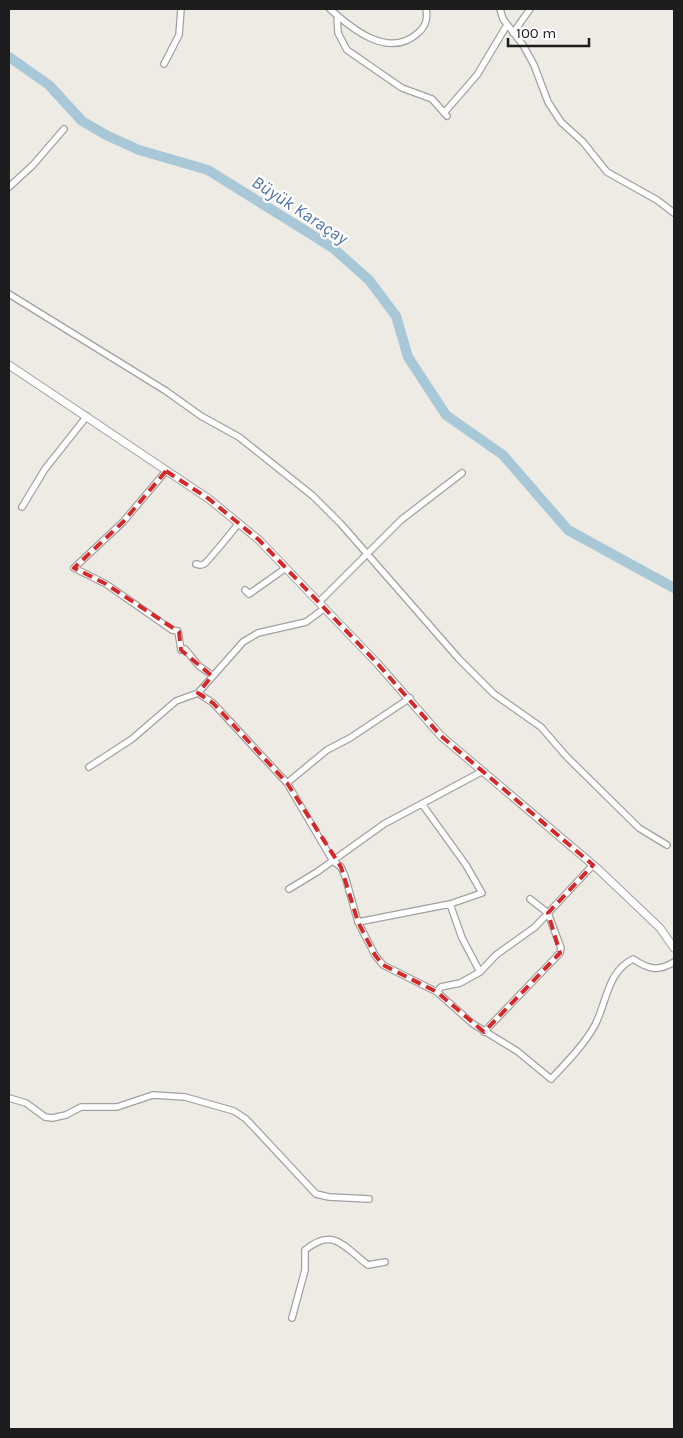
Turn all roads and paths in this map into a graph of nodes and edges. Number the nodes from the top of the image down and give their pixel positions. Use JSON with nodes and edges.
{"nodes":[{"id":1,"x":181,"y":9,"type":"edge"},
{"id":2,"x":330,"y":9,"type":"edge"},
{"id":3,"x":426,"y":9,"type":"edge"},
{"id":4,"x":500,"y":9,"type":"edge"},
{"id":5,"x":530,"y":9,"type":"edge"},
{"id":6,"x":337,"y":15,"type":"junction"},
{"id":7,"x":507,"y":25,"type":"junction"},
{"id":8,"x":513,"y":33,"type":"junction"},
{"id":9,"x":164,"y":64,"type":"dead end"},
{"id":10,"x":64,"y":128,"type":"dead end"},
{"id":11,"x":9,"y":187,"type":"edge"},
{"id":12,"x":674,"y":214,"type":"edge"},
{"id":13,"x":9,"y":294,"type":"edge"},
{"id":14,"x":9,"y":365,"type":"edge"},
{"id":15,"x":87,"y":416,"type":"junction"},
{"id":16,"x":166,"y":472,"type":"junction"},
{"id":17,"x":462,"y":473,"type":"dead end"},
{"id":18,"x":22,"y":507,"type":"dead end"},
{"id":19,"x":239,"y":523,"type":"junction"},
{"id":20,"x":366,"y":553,"type":"junction"},
{"id":21,"x":196,"y":564,"type":"dead end"},
{"id":22,"x":286,"y":568,"type":"junction"},
{"id":23,"x":245,"y":590,"type":"dead end"},
{"id":24,"x":319,"y":602,"type":"junction"},
{"id":25,"x":325,"y":608,"type":"junction"},
{"id":26,"x":212,"y":675,"type":"junction"},
{"id":27,"x":198,"y":693,"type":"junction"},
{"id":28,"x":410,"y":698,"type":"junction"},
{"id":29,"x":89,"y":767,"type":"dead end"},
{"id":30,"x":483,"y":771,"type":"junction"},
{"id":31,"x":287,"y":784,"type":"junction"},
{"id":32,"x":422,"y":804,"type":"junction"},
{"id":33,"x":667,"y":846,"type":"dead end"},
{"id":34,"x":333,"y":861,"type":"junction"},
{"id":35,"x":593,"y":865,"type":"junction"},
{"id":36,"x":289,"y":889,"type":"dead end"},
{"id":37,"x":530,"y":899,"type":"dead end"},
{"id":38,"x":450,"y":904,"type":"junction"},
{"id":39,"x":548,"y":914,"type":"junction"},
{"id":40,"x":358,"y":922,"type":"junction"},
{"id":41,"x":674,"y":948,"type":"edge"},
{"id":42,"x":674,"y":962,"type":"edge"},
{"id":43,"x":480,"y":972,"type":"junction"},
{"id":44,"x":437,"y":992,"type":"junction"},
{"id":45,"x":484,"y":1032,"type":"junction"},
{"id":46,"x":9,"y":1098,"type":"edge"},
{"id":47,"x":369,"y":1200,"type":"dead end"},
{"id":48,"x":385,"y":1262,"type":"dead end"},
{"id":49,"x":292,"y":1318,"type":"dead end"}],
"edges":[{"from":1,"to":9,"type":"street"},
{"from":2,"to":6,"type":"street"},
{"from":3,"to":6,"type":"street"},
{"from":4,"to":7,"type":"street"},
{"from":5,"to":8,"type":"street"},
{"from":6,"to":7,"type":"street"},
{"from":7,"to":8,"type":"street"},
{"from":8,"to":12,"type":"street"},
{"from":10,"to":11,"type":"street"},
{"from":13,"to":20,"type":"street"},
{"from":14,"to":15,"type":"street"},
{"from":15,"to":16,"type":"street"},
{"from":15,"to":18,"type":"street"},
{"from":16,"to":19,"type":"street"},
{"from":16,"to":26,"type":"street"},
{"from":17,"to":20,"type":"street"},
{"from":19,"to":21,"type":"street"},
{"from":19,"to":22,"type":"street"},
{"from":20,"to":24,"type":"street"},
{"from":20,"to":33,"type":"street"},
{"from":22,"to":23,"type":"street"},
{"from":22,"to":24,"type":"street"},
{"from":24,"to":25,"type":"street"},
{"from":25,"to":26,"type":"street"},
{"from":25,"to":28,"type":"street"},
{"from":26,"to":27,"type":"street"},
{"from":27,"to":29,"type":"street"},
{"from":27,"to":31,"type":"street"},
{"from":28,"to":30,"type":"street"},
{"from":28,"to":31,"type":"street"},
{"from":30,"to":32,"type":"street"},
{"from":30,"to":35,"type":"street"},
{"from":31,"to":34,"type":"street"},
{"from":32,"to":34,"type":"street"},
{"from":32,"to":38,"type":"street"},
{"from":34,"to":36,"type":"street"},
{"from":34,"to":40,"type":"street"},
{"from":35,"to":39,"type":"street"},
{"from":35,"to":41,"type":"street"},
{"from":37,"to":39,"type":"street"},
{"from":38,"to":40,"type":"street"},
{"from":38,"to":43,"type":"street"},
{"from":39,"to":43,"type":"street"},
{"from":39,"to":45,"type":"street"},
{"from":40,"to":44,"type":"street"},
{"from":42,"to":45,"type":"street"},
{"from":43,"to":44,"type":"street"},
{"from":44,"to":45,"type":"street"},
{"from":46,"to":47,"type":"street"},
{"from":48,"to":49,"type":"street"}]}
